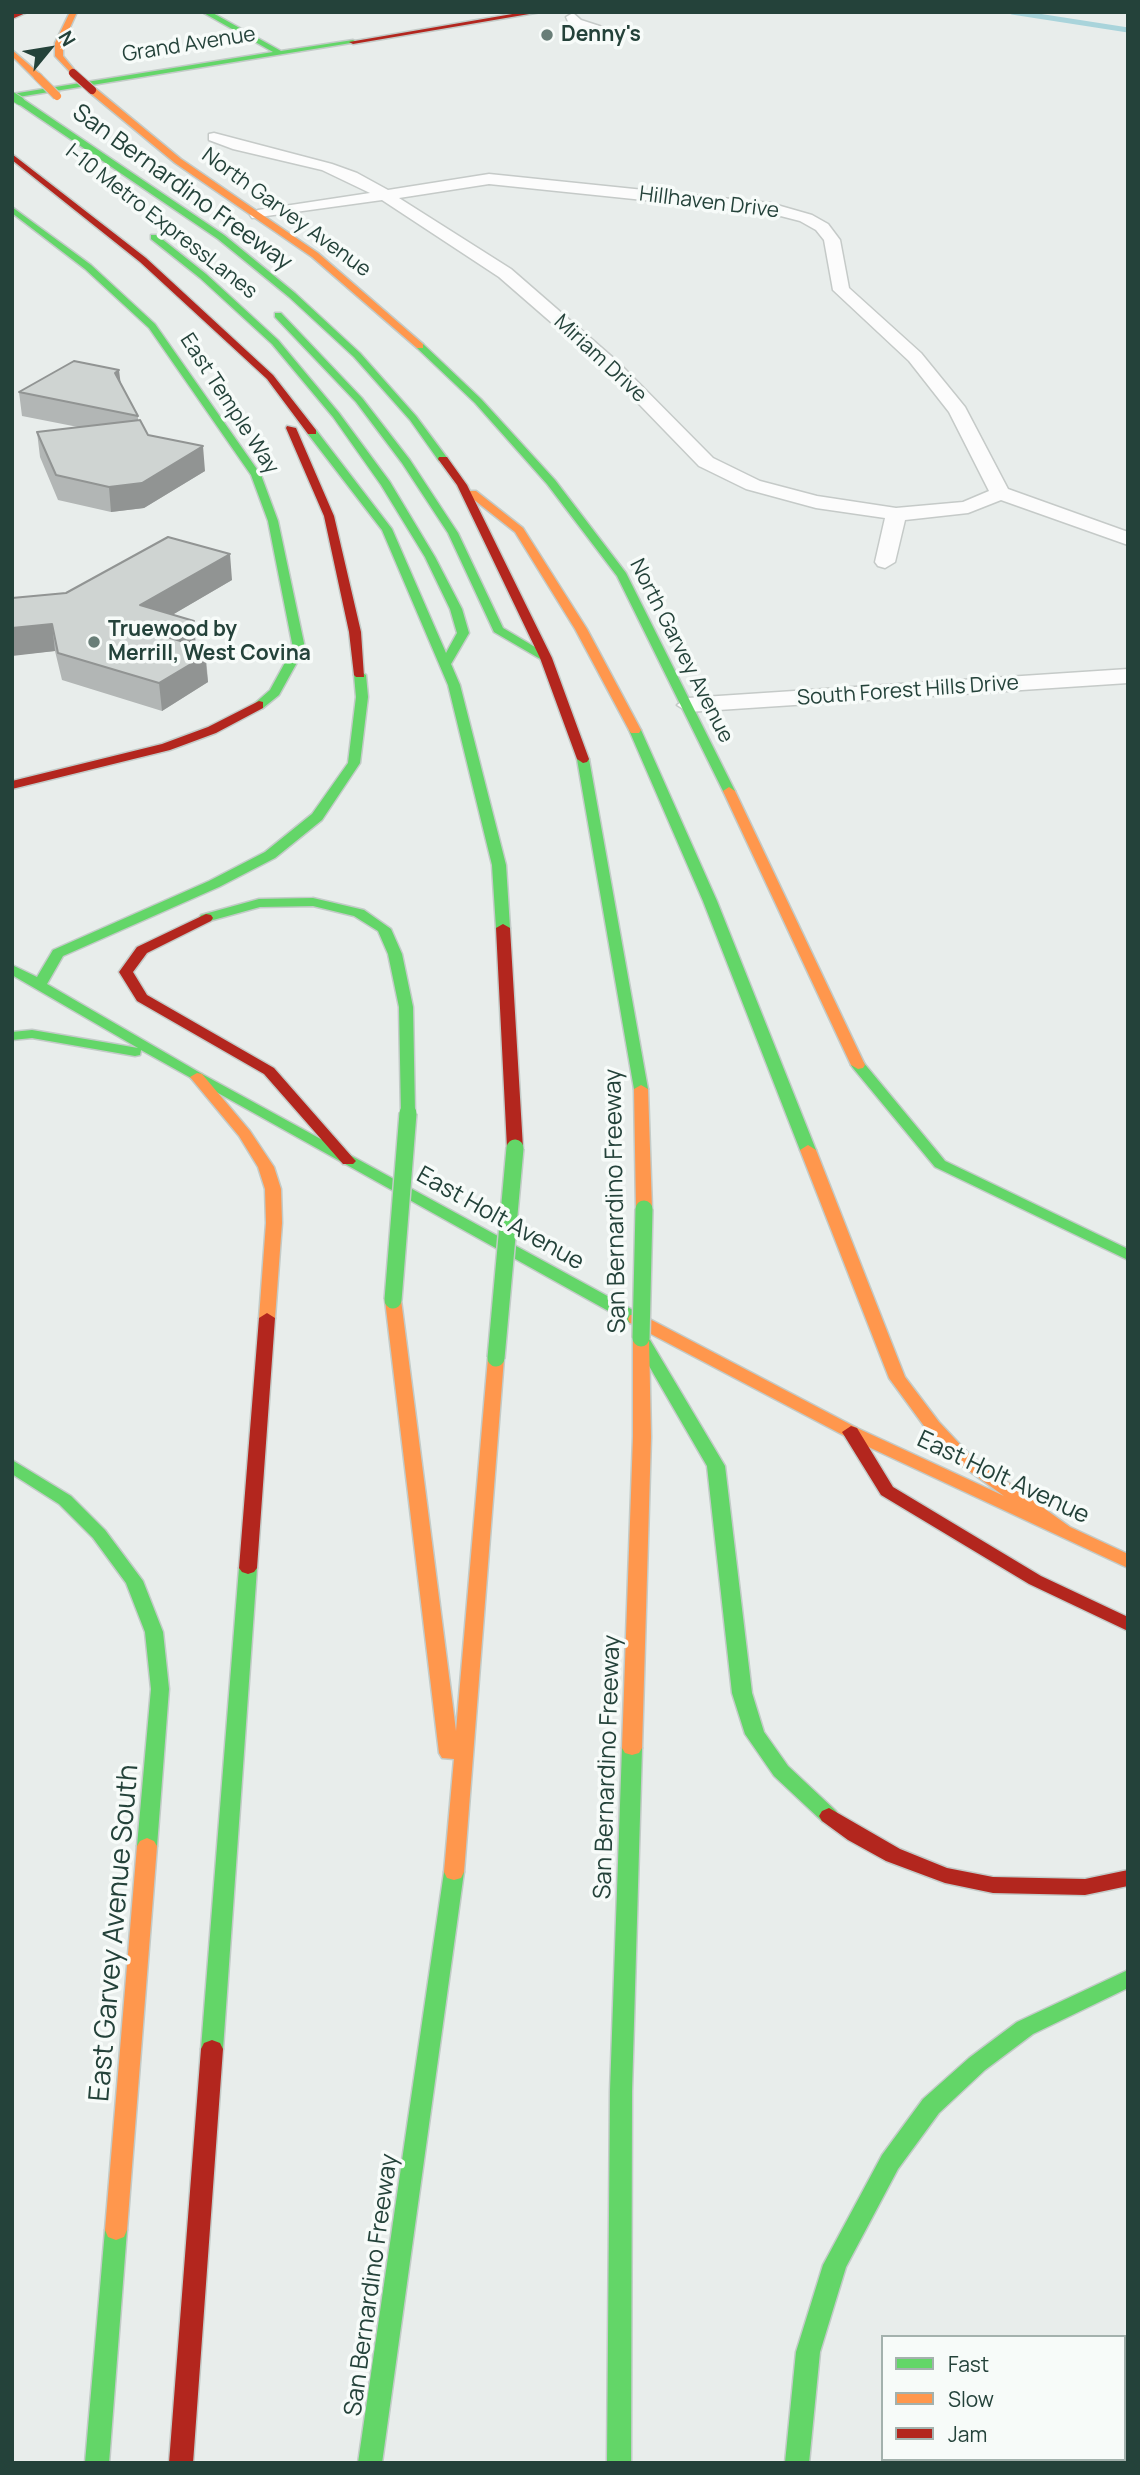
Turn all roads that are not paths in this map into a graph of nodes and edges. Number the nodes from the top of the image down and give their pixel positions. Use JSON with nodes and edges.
{"nodes":[{"id":1,"x":74,"y":12,"type":"edge"},
{"id":2,"x":205,"y":12,"type":"edge"},
{"id":3,"x":233,"y":12,"type":"edge"},
{"id":4,"x":474,"y":12,"type":"edge"},
{"id":5,"x":538,"y":12,"type":"edge"},
{"id":6,"x":559,"y":12,"type":"edge"},
{"id":7,"x":617,"y":34,"type":"dead end"},
{"id":8,"x":262,"y":44,"type":"junction"},
{"id":9,"x":281,"y":47,"type":"junction"},
{"id":10,"x":12,"y":52,"type":"edge"},
{"id":11,"x":14,"y":99,"type":"edge"},
{"id":12,"x":62,"y":100,"type":"dead end"},
{"id":13,"x":214,"y":137,"type":"dead end"},
{"id":14,"x":12,"y":156,"type":"edge"},
{"id":15,"x":141,"y":162,"type":"dead end"},
{"id":16,"x":147,"y":186,"type":"junction"},
{"id":17,"x":383,"y":194,"type":"junction"},
{"id":18,"x":139,"y":201,"type":"dead end"},
{"id":19,"x":12,"y":209,"type":"edge"},
{"id":20,"x":258,"y":215,"type":"junction"},
{"id":21,"x":143,"y":229,"type":"dead end"},
{"id":22,"x":265,"y":304,"type":"dead end"},
{"id":23,"x":270,"y":377,"type":"junction"},
{"id":24,"x":462,"y":485,"type":"junction"},
{"id":25,"x":1000,"y":493,"type":"junction"},
{"id":26,"x":897,"y":514,"type":"junction"},
{"id":27,"x":1128,"y":539,"type":"edge"},
{"id":28,"x":885,"y":562,"type":"dead end"},
{"id":29,"x":546,"y":658,"type":"junction"},
{"id":30,"x":444,"y":666,"type":"junction"},
{"id":31,"x":1128,"y":676,"type":"edge"},
{"id":32,"x":688,"y":705,"type":"junction"},
{"id":33,"x":12,"y":785,"type":"edge"},
{"id":34,"x":12,"y":969,"type":"edge"},
{"id":35,"x":39,"y":985,"type":"junction"},
{"id":36,"x":19,"y":998,"type":"dead end"},
{"id":37,"x":12,"y":1036,"type":"edge"},
{"id":38,"x":161,"y":1056,"type":"junction"},
{"id":39,"x":197,"y":1077,"type":"junction"},
{"id":40,"x":348,"y":1161,"type":"junction"},
{"id":41,"x":1128,"y":1255,"type":"edge"},
{"id":42,"x":641,"y":1338,"type":"junction"},
{"id":43,"x":851,"y":1432,"type":"junction"},
{"id":44,"x":12,"y":1466,"type":"edge"},
{"id":45,"x":1063,"y":1531,"type":"junction"},
{"id":46,"x":1128,"y":1562,"type":"edge"},
{"id":47,"x":1128,"y":1625,"type":"edge"},
{"id":48,"x":459,"y":1836,"type":"junction"},
{"id":49,"x":1128,"y":1878,"type":"edge"},
{"id":50,"x":1128,"y":1978,"type":"edge"},
{"id":51,"x":97,"y":2463,"type":"edge"},
{"id":52,"x":181,"y":2463,"type":"edge"},
{"id":53,"x":370,"y":2463,"type":"edge"},
{"id":54,"x":619,"y":2463,"type":"edge"},
{"id":55,"x":797,"y":2463,"type":"edge"}],
"edges":[{"from":1,"to":20,"type":"main road","name":"North Garvey Avenue","bridge":true},
{"from":2,"to":8,"type":"main road"},
{"from":3,"to":9,"type":"main road"},
{"from":4,"to":9,"type":"main road","name":"Grand Avenue"},
{"from":5,"to":9,"type":"main road"},
{"from":6,"to":7,"type":"street"},
{"from":8,"to":9,"type":"main road","name":"Grand Avenue"},
{"from":8,"to":11,"type":"main road","name":"Grand Avenue"},
{"from":9,"to":11,"type":"main road","name":"Grand Avenue"},
{"from":10,"to":12,"type":"main road","bridge":true},
{"from":11,"to":16,"type":"main road","name":"San Bernardino Freeway"},
{"from":11,"to":18,"type":"main road","name":"I-10 Metro ExpressLanes"},
{"from":13,"to":17,"type":"street","name":"Miriam Drive"},
{"from":14,"to":23,"type":"main road","name":"San Bernardino Freeway"},
{"from":15,"to":16,"type":"main road"},
{"from":16,"to":24,"type":"main road","name":"San Bernardino Freeway"},
{"from":17,"to":20,"type":"street","name":"Hillhaven Drive"},
{"from":17,"to":25,"type":"street","name":"Hillhaven Drive"},
{"from":17,"to":26,"type":"street","name":"Miriam Drive"},
{"from":19,"to":33,"type":"main road","name":"East Temple Way"},
{"from":20,"to":32,"type":"main road","name":"North Garvey Avenue"},
{"from":21,"to":30,"type":"main road","name":"I-10 Metro ExpressLanes"},
{"from":22,"to":29,"type":"main road","name":"I-10 Metro ExpressLanes"},
{"from":23,"to":30,"type":"main road","name":"San Bernardino Freeway"},
{"from":23,"to":35,"type":"main road"},
{"from":24,"to":29,"type":"main road","name":"San Bernardino Freeway"},
{"from":24,"to":45,"type":"main road"},
{"from":25,"to":26,"type":"street","name":"Miriam Drive"},
{"from":25,"to":27,"type":"street"},
{"from":26,"to":28,"type":"street"},
{"from":29,"to":42,"type":"main road","name":"San Bernardino Freeway","bridge":true},
{"from":30,"to":48,"type":"main road","name":"San Bernardino Freeway","bridge":true},
{"from":31,"to":32,"type":"street","name":"South Forest Hills Drive"},
{"from":32,"to":41,"type":"main road","name":"North Garvey Avenue"},
{"from":34,"to":35,"type":"main road","name":"East Holt Avenue"},
{"from":35,"to":36,"type":"main road"},
{"from":35,"to":38,"type":"main road","name":"East Holt Avenue"},
{"from":37,"to":38,"type":"main road"},
{"from":38,"to":39,"type":"main road","name":"East Holt Avenue"},
{"from":39,"to":40,"type":"main road","name":"East Holt Avenue"},
{"from":39,"to":52,"type":"main road"},
{"from":40,"to":43,"type":"main road","name":"East Holt Avenue"},
{"from":40,"to":48,"type":"main road","bridge":true},
{"from":42,"to":49,"type":"main road"},
{"from":42,"to":54,"type":"main road","name":"San Bernardino Freeway"},
{"from":43,"to":45,"type":"main road","name":"East Holt Avenue"},
{"from":43,"to":47,"type":"main road"},
{"from":44,"to":51,"type":"main road","name":"East Garvey Avenue South"},
{"from":45,"to":46,"type":"main road","name":"East Holt Avenue"},
{"from":48,"to":53,"type":"main road","name":"San Bernardino Freeway"},
{"from":50,"to":55,"type":"main road"}]}
